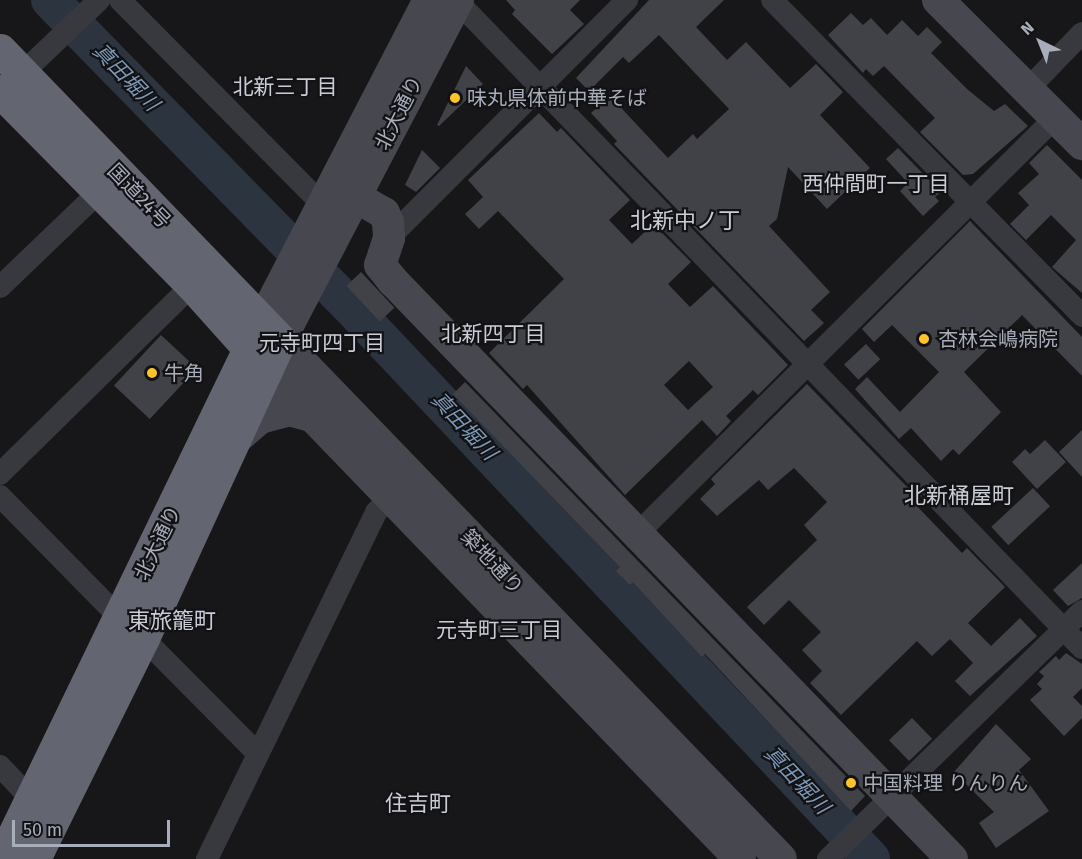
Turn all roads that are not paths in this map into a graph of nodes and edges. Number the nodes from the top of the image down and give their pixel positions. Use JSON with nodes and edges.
{"nodes":[{"id":1,"x":120,"y":0,"type":"edge"},
{"id":2,"x":450,"y":0,"type":"edge"},
{"id":3,"x":627,"y":0,"type":"edge"},
{"id":4,"x":772,"y":0,"type":"edge"},
{"id":5,"x":938,"y":0,"type":"edge"},
{"id":6,"x":92,"y":6,"type":"edge"},
{"id":7,"x":1082,"y":33,"type":"edge"},
{"id":8,"x":0,"y":50,"type":"edge"},
{"id":9,"x":8,"y":86,"type":"edge"},
{"id":10,"x":542,"y":88,"type":"junction"},
{"id":11,"x":1027,"y":90,"type":"junction"},
{"id":12,"x":1056,"y":117,"type":"junction"},
{"id":13,"x":1082,"y":144,"type":"edge"},
{"id":14,"x":99,"y":192,"type":"junction"},
{"id":15,"x":356,"y":198,"type":"junction"},
{"id":16,"x":969,"y":200,"type":"junction"},
{"id":17,"x":325,"y":207,"type":"junction"},
{"id":18,"x":389,"y":238,"type":"junction"},
{"id":19,"x":315,"y":250,"type":"junction"},
{"id":20,"x":192,"y":285,"type":"junction"},
{"id":21,"x":0,"y":287,"type":"edge"},
{"id":22,"x":1082,"y":316,"type":"edge"},
{"id":23,"x":265,"y":345,"type":"junction"},
{"id":24,"x":807,"y":362,"type":"junction"},
{"id":25,"x":318,"y":418,"type":"junction"},
{"id":26,"x":230,"y":444,"type":"junction"},
{"id":27,"x":0,"y":474,"type":"edge"},
{"id":28,"x":393,"y":495,"type":"junction"},
{"id":29,"x":0,"y":496,"type":"edge"},
{"id":30,"x":638,"y":533,"type":"junction"},
{"id":31,"x":1082,"y":611,"type":"edge"},
{"id":32,"x":132,"y":628,"type":"junction"},
{"id":33,"x":1063,"y":630,"type":"junction"},
{"id":34,"x":1082,"y":648,"type":"edge"},
{"id":35,"x":258,"y":754,"type":"junction"},
{"id":36,"x":0,"y":765,"type":"edge"},
{"id":37,"x":891,"y":797,"type":"junction"},
{"id":38,"x":32,"y":800,"type":"junction"},
{"id":39,"x":832,"y":855,"type":"edge"},
{"id":40,"x":2,"y":859,"type":"edge"},
{"id":41,"x":34,"y":859,"type":"edge"},
{"id":42,"x":207,"y":859,"type":"edge"},
{"id":43,"x":740,"y":859,"type":"edge"},
{"id":44,"x":782,"y":859,"type":"edge"},
{"id":45,"x":952,"y":859,"type":"edge"}],
"edges":[{"from":1,"to":17,"type":"street"},
{"from":2,"to":10,"type":"street"},
{"from":2,"to":15,"type":"street","name":"北大通り"},
{"from":2,"to":17,"type":"street","name":"北大通り"},
{"from":3,"to":10,"type":"street"},
{"from":4,"to":16,"type":"street"},
{"from":5,"to":11,"type":"street"},
{"from":6,"to":9,"type":"street"},
{"from":7,"to":11,"type":"street"},
{"from":8,"to":9,"type":"highway","name":"国道24号"},
{"from":9,"to":14,"type":"highway","name":"国道24号"},
{"from":9,"to":23,"type":"highway","name":"国道24号"},
{"from":10,"to":18,"type":"street"},
{"from":10,"to":24,"type":"street"},
{"from":11,"to":12,"type":"street"},
{"from":12,"to":13,"type":"street"},
{"from":12,"to":16,"type":"street"},
{"from":14,"to":20,"type":"highway","name":"国道24号"},
{"from":14,"to":21,"type":"street"},
{"from":15,"to":18,"type":"street"},
{"from":15,"to":19,"type":"street","name":"北大通り"},
{"from":16,"to":22,"type":"street"},
{"from":16,"to":24,"type":"street"},
{"from":17,"to":19,"type":"street","name":"北大通り"},
{"from":18,"to":30,"type":"street"},
{"from":19,"to":23,"type":"street"},
{"from":20,"to":23,"type":"highway","name":"国道24号"},
{"from":20,"to":27,"type":"street"},
{"from":23,"to":25,"type":"street","name":"築地通り"},
{"from":23,"to":26,"type":"highway","name":"北大通り"},
{"from":23,"to":32,"type":"highway","name":"北大通り"},
{"from":23,"to":44,"type":"street","name":"築地通り"},
{"from":24,"to":30,"type":"street"},
{"from":24,"to":33,"type":"street"},
{"from":25,"to":26,"type":"street"},
{"from":25,"to":28,"type":"street","name":"築地通り"},
{"from":26,"to":32,"type":"highway","name":"北大通り"},
{"from":28,"to":35,"type":"street"},
{"from":28,"to":43,"type":"street","name":"築地通り"},
{"from":29,"to":32,"type":"street"},
{"from":30,"to":37,"type":"street"},
{"from":31,"to":33,"type":"street"},
{"from":32,"to":35,"type":"street"},
{"from":32,"to":38,"type":"highway","name":"北大通り"},
{"from":32,"to":41,"type":"highway","name":"北大通り"},
{"from":33,"to":34,"type":"street"},
{"from":33,"to":37,"type":"street"},
{"from":35,"to":42,"type":"street"},
{"from":36,"to":38,"type":"street"},
{"from":37,"to":39,"type":"street"},
{"from":37,"to":45,"type":"street"},
{"from":38,"to":40,"type":"highway","name":"北大通り"}]}
